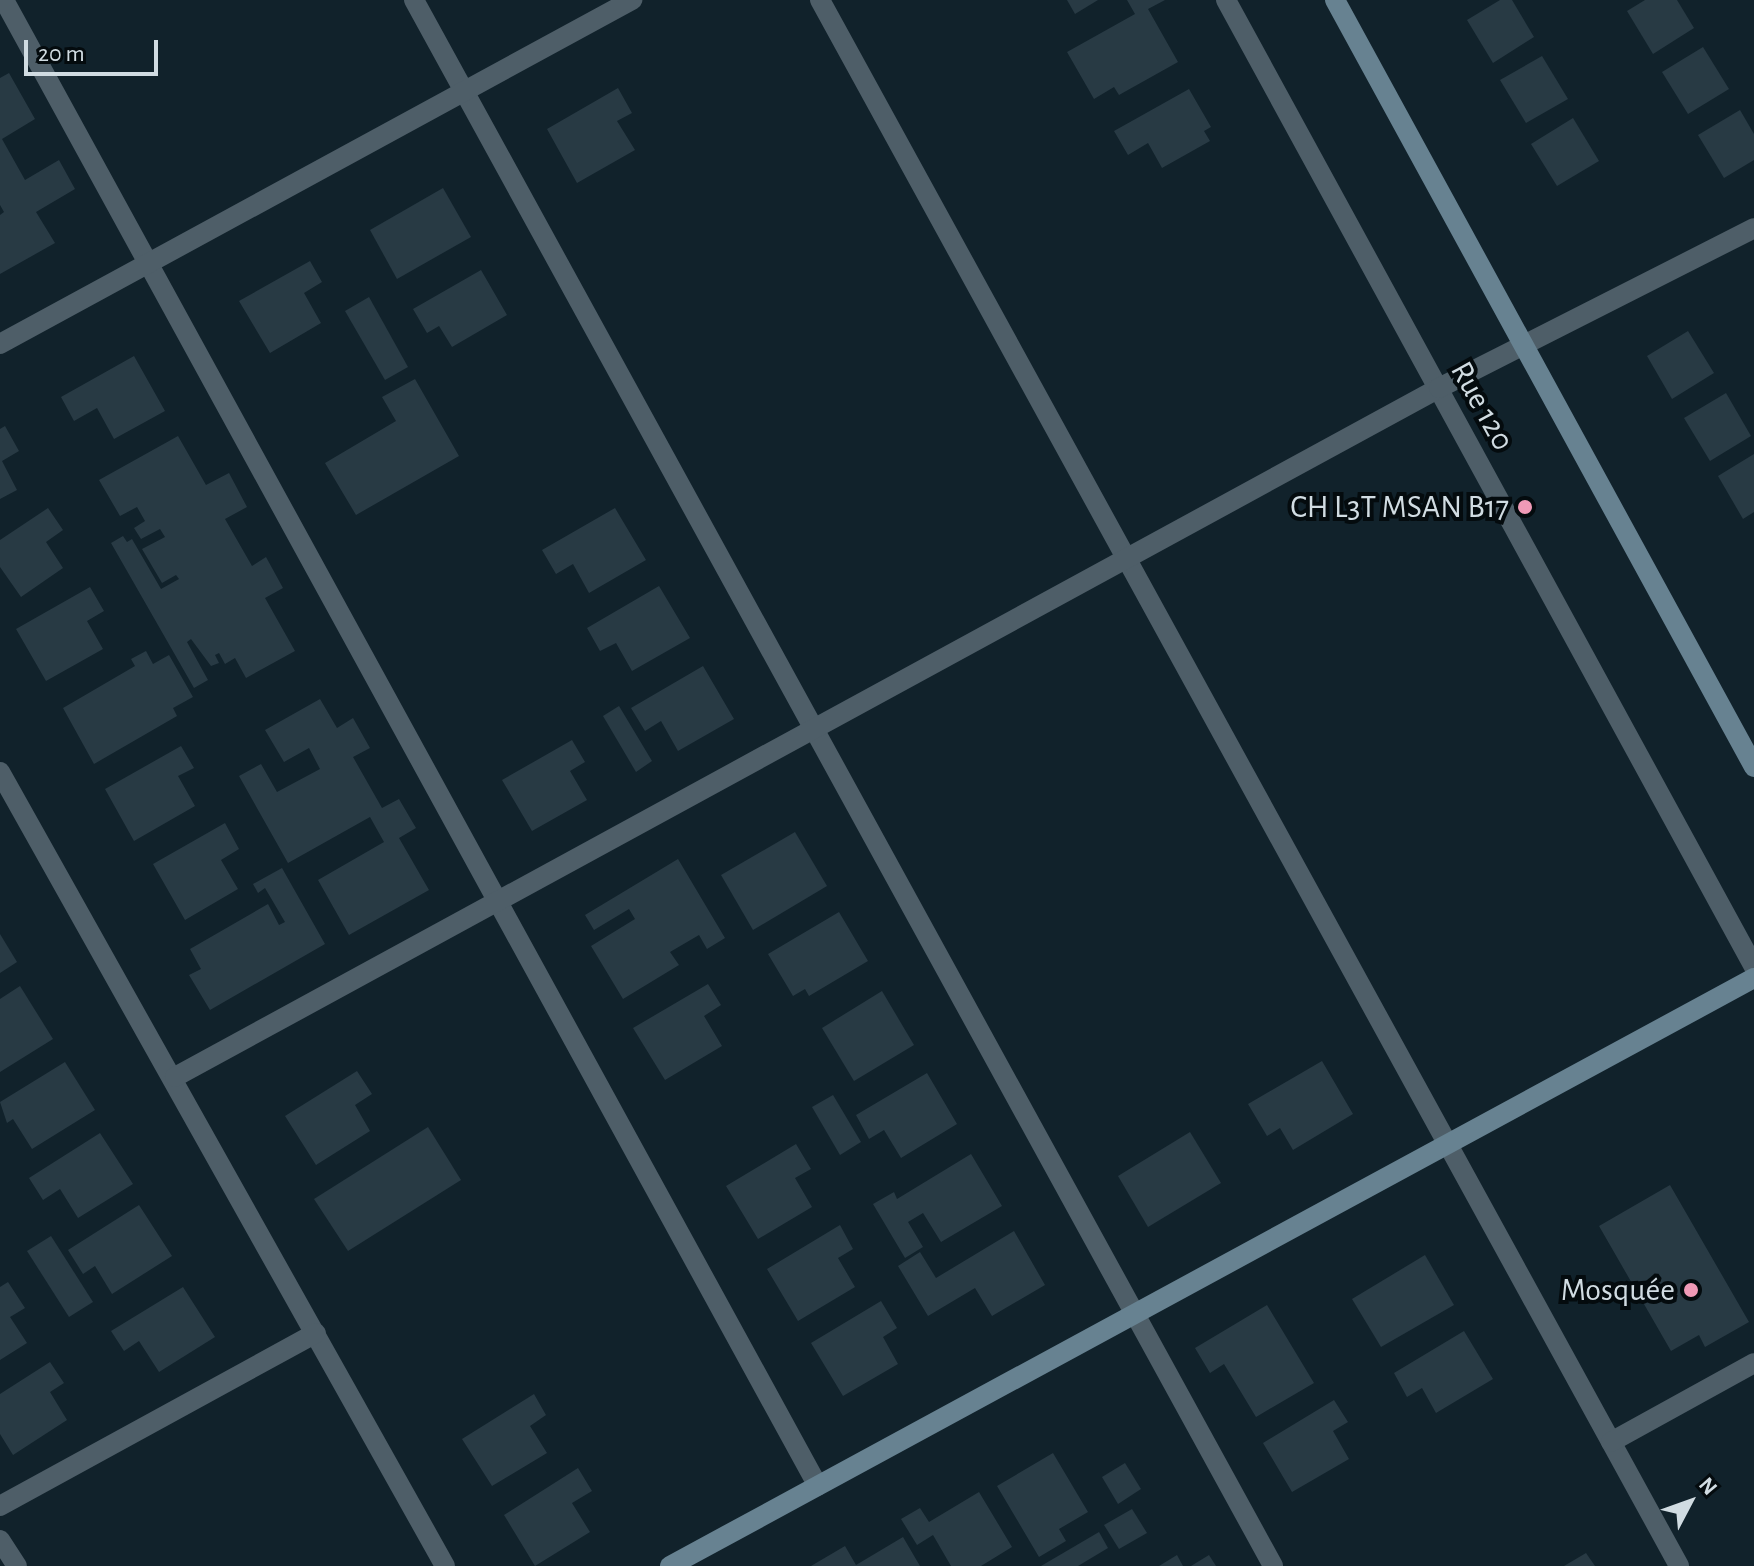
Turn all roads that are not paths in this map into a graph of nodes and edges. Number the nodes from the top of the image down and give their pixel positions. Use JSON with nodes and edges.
{"nodes":[{"id":1,"x":5,"y":0,"type":"edge"},
{"id":2,"x":414,"y":0,"type":"edge"},
{"id":3,"x":632,"y":0,"type":"edge"},
{"id":4,"x":820,"y":0,"type":"edge"},
{"id":5,"x":1226,"y":0,"type":"edge"},
{"id":6,"x":1335,"y":0,"type":"edge"},
{"id":7,"x":464,"y":91,"type":"junction"},
{"id":8,"x":1754,"y":228,"type":"edge"},
{"id":9,"x":149,"y":263,"type":"junction"},
{"id":10,"x":0,"y":344,"type":"edge"},
{"id":11,"x":1525,"y":345,"type":"junction"},
{"id":12,"x":1439,"y":388,"type":"junction"},
{"id":13,"x":1127,"y":560,"type":"junction"},
{"id":14,"x":814,"y":729,"type":"junction"},
{"id":15,"x":1754,"y":767,"type":"edge"},
{"id":16,"x":0,"y":772,"type":"edge"},
{"id":17,"x":499,"y":901,"type":"junction"},
{"id":18,"x":1754,"y":967,"type":"edge"},
{"id":19,"x":1754,"y":978,"type":"edge"},
{"id":20,"x":175,"y":1077,"type":"junction"},
{"id":21,"x":1447,"y":1146,"type":"junction"},
{"id":22,"x":1133,"y":1315,"type":"junction"},
{"id":23,"x":316,"y":1333,"type":"junction"},
{"id":24,"x":1754,"y":1363,"type":"edge"},
{"id":25,"x":1611,"y":1442,"type":"junction"},
{"id":26,"x":818,"y":1486,"type":"junction"},
{"id":27,"x":0,"y":1506,"type":"edge"},
{"id":28,"x":0,"y":1540,"type":"edge"},
{"id":29,"x":17,"y":1566,"type":"edge"},
{"id":30,"x":445,"y":1566,"type":"edge"},
{"id":31,"x":670,"y":1566,"type":"edge"},
{"id":32,"x":1273,"y":1566,"type":"edge"},
{"id":33,"x":1679,"y":1566,"type":"edge"}],
"edges":[{"from":1,"to":9,"type":"street"},
{"from":2,"to":7,"type":"street"},
{"from":3,"to":7,"type":"street"},
{"from":4,"to":13,"type":"street"},
{"from":5,"to":12,"type":"street","name":"Rue 120"},
{"from":6,"to":11,"type":"street"},
{"from":7,"to":9,"type":"street"},
{"from":7,"to":14,"type":"street"},
{"from":8,"to":11,"type":"street"},
{"from":9,"to":10,"type":"street"},
{"from":9,"to":17,"type":"street"},
{"from":11,"to":12,"type":"street"},
{"from":11,"to":15,"type":"street"},
{"from":12,"to":13,"type":"street"},
{"from":12,"to":18,"type":"street","name":"Rue 120"},
{"from":13,"to":14,"type":"street"},
{"from":13,"to":21,"type":"street"},
{"from":14,"to":17,"type":"street"},
{"from":14,"to":22,"type":"street"},
{"from":16,"to":20,"type":"street"},
{"from":17,"to":20,"type":"street"},
{"from":17,"to":26,"type":"street"},
{"from":19,"to":21,"type":"street"},
{"from":20,"to":23,"type":"street"},
{"from":21,"to":22,"type":"street"},
{"from":21,"to":25,"type":"street"},
{"from":22,"to":26,"type":"street"},
{"from":22,"to":32,"type":"street"},
{"from":23,"to":27,"type":"street"},
{"from":23,"to":30,"type":"street"},
{"from":24,"to":25,"type":"street"},
{"from":25,"to":33,"type":"street"},
{"from":26,"to":31,"type":"street"},
{"from":28,"to":29,"type":"street"}]}
